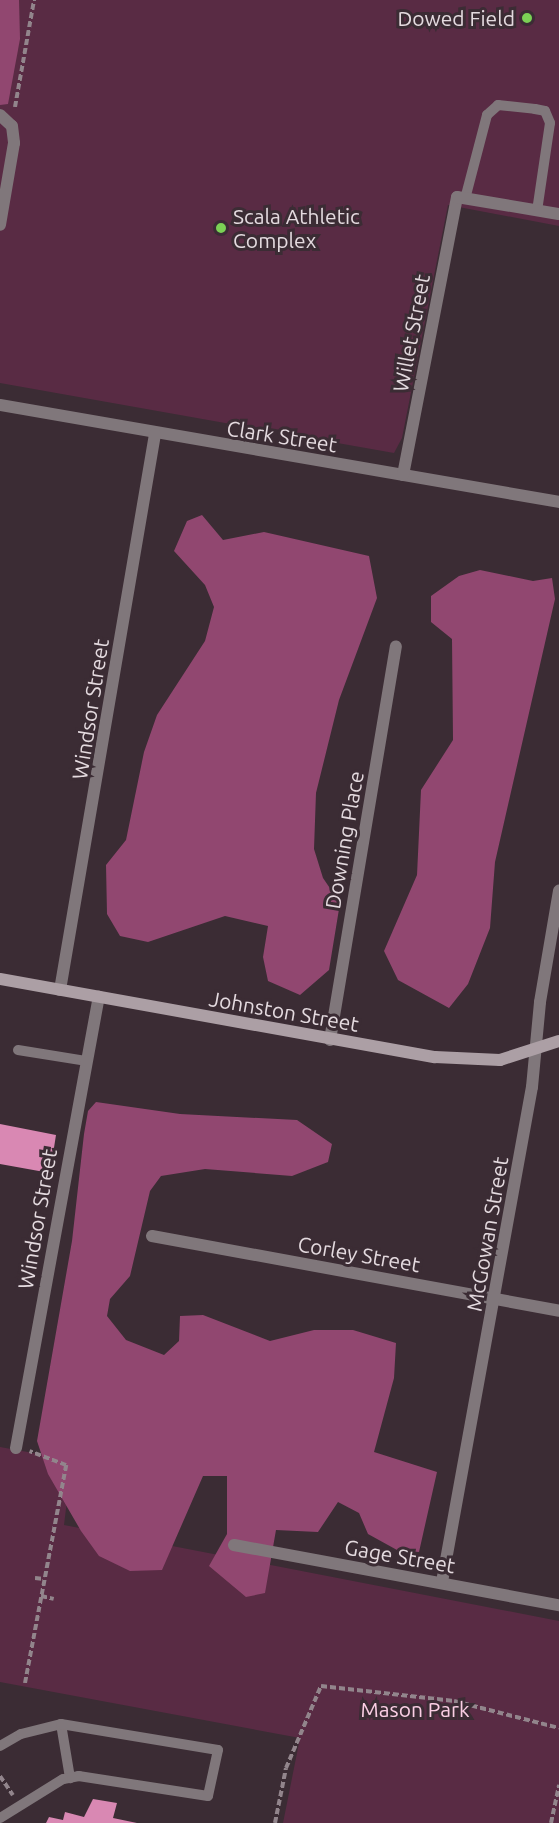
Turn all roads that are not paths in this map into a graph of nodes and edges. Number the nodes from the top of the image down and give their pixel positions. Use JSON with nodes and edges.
{"nodes":[{"id":1,"x":0,"y":115,"type":"edge"},
{"id":2,"x":461,"y":198,"type":"junction"},
{"id":3,"x":537,"y":211,"type":"junction"},
{"id":4,"x":559,"y":214,"type":"edge"},
{"id":5,"x":0,"y":225,"type":"edge"},
{"id":6,"x":0,"y":405,"type":"edge"},
{"id":7,"x":155,"y":434,"type":"junction"},
{"id":8,"x":403,"y":475,"type":"junction"},
{"id":9,"x":559,"y":502,"type":"edge"},
{"id":10,"x":396,"y":647,"type":"dead end"},
{"id":11,"x":559,"y":891,"type":"edge"},
{"id":12,"x":0,"y":979,"type":"edge"},
{"id":13,"x":60,"y":990,"type":"junction"},
{"id":14,"x":99,"y":997,"type":"junction"},
{"id":15,"x":330,"y":1040,"type":"junction"},
{"id":16,"x":559,"y":1041,"type":"edge"},
{"id":17,"x":18,"y":1050,"type":"dead end"},
{"id":18,"x":539,"y":1050,"type":"junction"},
{"id":19,"x":87,"y":1061,"type":"junction"},
{"id":20,"x":152,"y":1236,"type":"dead end"},
{"id":21,"x":494,"y":1299,"type":"junction"},
{"id":22,"x":559,"y":1311,"type":"edge"},
{"id":23,"x":16,"y":1448,"type":"road end"},
{"id":24,"x":234,"y":1545,"type":"dead end"},
{"id":25,"x":442,"y":1582,"type":"junction"},
{"id":26,"x":559,"y":1605,"type":"edge"},
{"id":27,"x":61,"y":1724,"type":"junction"},
{"id":28,"x":0,"y":1746,"type":"edge"},
{"id":29,"x":70,"y":1778,"type":"junction"},
{"id":30,"x":0,"y":1818,"type":"edge"}],
"edges":[{"from":1,"to":5,"type":"street"},
{"from":2,"to":3,"type":"street"},
{"from":2,"to":3,"type":"lane"},
{"from":2,"to":8,"type":"street","name":"Willet Street"},
{"from":3,"to":4,"type":"street"},
{"from":6,"to":7,"type":"street","name":"Clark Street"},
{"from":7,"to":8,"type":"street","name":"Clark Street"},
{"from":7,"to":13,"type":"street","name":"Windsor Street"},
{"from":8,"to":9,"type":"street","name":"Clark Street"},
{"from":10,"to":15,"type":"street","name":"Downing Place"},
{"from":11,"to":18,"type":"street","name":"McGowan Street"},
{"from":12,"to":13,"type":"main road","name":"Johnston Street"},
{"from":13,"to":14,"type":"main road","name":"Johnston Street"},
{"from":14,"to":15,"type":"main road","name":"Johnston Street"},
{"from":14,"to":19,"type":"street","name":"Windsor Street"},
{"from":15,"to":18,"type":"main road","name":"Johnston Street"},
{"from":16,"to":18,"type":"main road","name":"Johnston Street"},
{"from":17,"to":19,"type":"lane"},
{"from":18,"to":21,"type":"street","name":"McGowan Street"},
{"from":19,"to":23,"type":"street","name":"Windsor Street"},
{"from":20,"to":21,"type":"street","name":"Corley Street"},
{"from":21,"to":22,"type":"street","name":"Corley Street"},
{"from":21,"to":25,"type":"street","name":"McGowan Street"},
{"from":24,"to":25,"type":"street","name":"Gage Street"},
{"from":25,"to":26,"type":"street","name":"Gage Street"},
{"from":27,"to":28,"type":"lane"},
{"from":27,"to":29,"type":"lane"},
{"from":27,"to":29,"type":"lane"},
{"from":29,"to":30,"type":"lane"}]}
